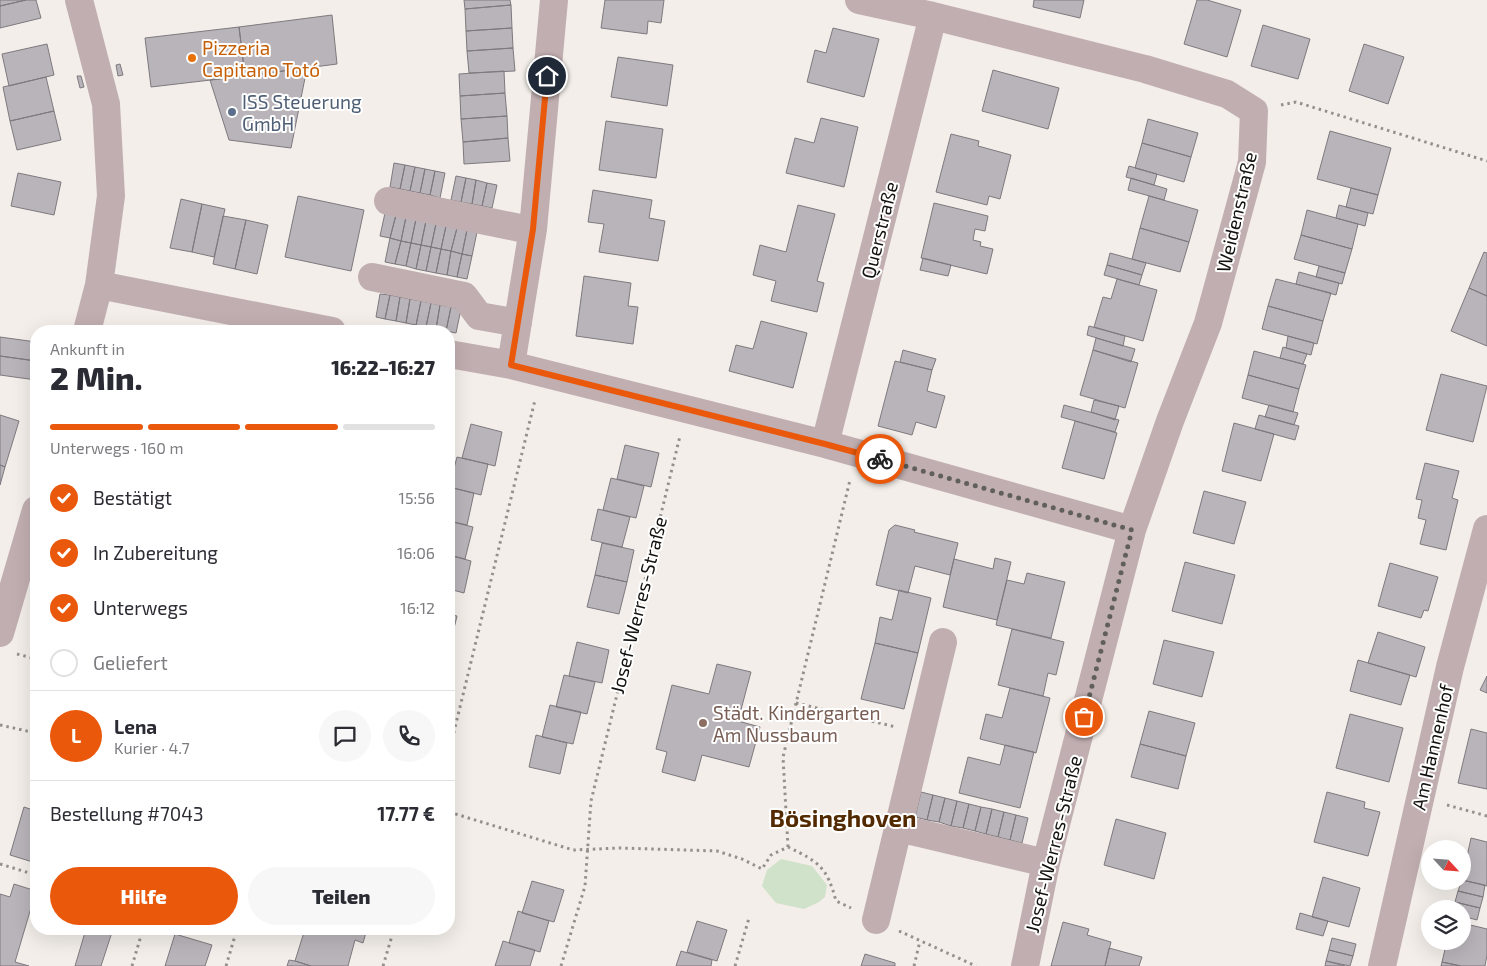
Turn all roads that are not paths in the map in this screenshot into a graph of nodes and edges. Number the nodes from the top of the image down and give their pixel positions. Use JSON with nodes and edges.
{"nodes":[{"id":1,"x":79,"y":0,"type":"edge"},
{"id":2,"x":554,"y":0,"type":"edge"},
{"id":3,"x":859,"y":0,"type":"edge"},
{"id":4,"x":933,"y":16,"type":"junction"},
{"id":5,"x":388,"y":201,"type":"dead end"},
{"id":6,"x":533,"y":229,"type":"junction"},
{"id":7,"x":372,"y":278,"type":"dead end"},
{"id":8,"x":99,"y":284,"type":"junction"},
{"id":9,"x":479,"y":316,"type":"junction"},
{"id":10,"x":518,"y":323,"type":"junction"},
{"id":11,"x":89,"y":325,"type":"edge"},
{"id":12,"x":302,"y":325,"type":"edge"},
{"id":13,"x":460,"y":356,"type":"edge"},
{"id":14,"x":511,"y":365,"type":"junction"},
{"id":15,"x":825,"y":444,"type":"junction"},
{"id":16,"x":1487,"y":529,"type":"edge"},
{"id":17,"x":30,"y":530,"type":"edge"},
{"id":18,"x":1132,"y":530,"type":"junction"},
{"id":19,"x":0,"y":633,"type":"edge"},
{"id":20,"x":943,"y":642,"type":"dead end"},
{"id":21,"x":898,"y":828,"type":"junction"},
{"id":22,"x":1046,"y":863,"type":"junction"},
{"id":23,"x":876,"y":920,"type":"road end"},
{"id":24,"x":1024,"y":966,"type":"edge"},
{"id":25,"x":1382,"y":966,"type":"edge"}],
"edges":[{"from":1,"to":8,"type":"street"},
{"from":2,"to":6,"type":"street"},
{"from":3,"to":4,"type":"street"},
{"from":4,"to":15,"type":"street","name":"Querstraße"},
{"from":4,"to":18,"type":"street","name":"Weidenstraße"},
{"from":5,"to":6,"type":"street"},
{"from":6,"to":10,"type":"street"},
{"from":7,"to":9,"type":"street"},
{"from":8,"to":11,"type":"street"},
{"from":8,"to":12,"type":"street"},
{"from":9,"to":10,"type":"street"},
{"from":9,"to":13,"type":"street"},
{"from":10,"to":14,"type":"street"},
{"from":13,"to":14,"type":"street"},
{"from":14,"to":15,"type":"street"},
{"from":15,"to":18,"type":"street"},
{"from":16,"to":25,"type":"street","name":"Am Hannenhof"},
{"from":17,"to":19,"type":"street"},
{"from":18,"to":22,"type":"street","name":"Josef-Werres-Straße"},
{"from":20,"to":21,"type":"street"},
{"from":21,"to":22,"type":"street"},
{"from":21,"to":23,"type":"street"},
{"from":22,"to":24,"type":"street","name":"Josef-Werres-Straße"}]}
